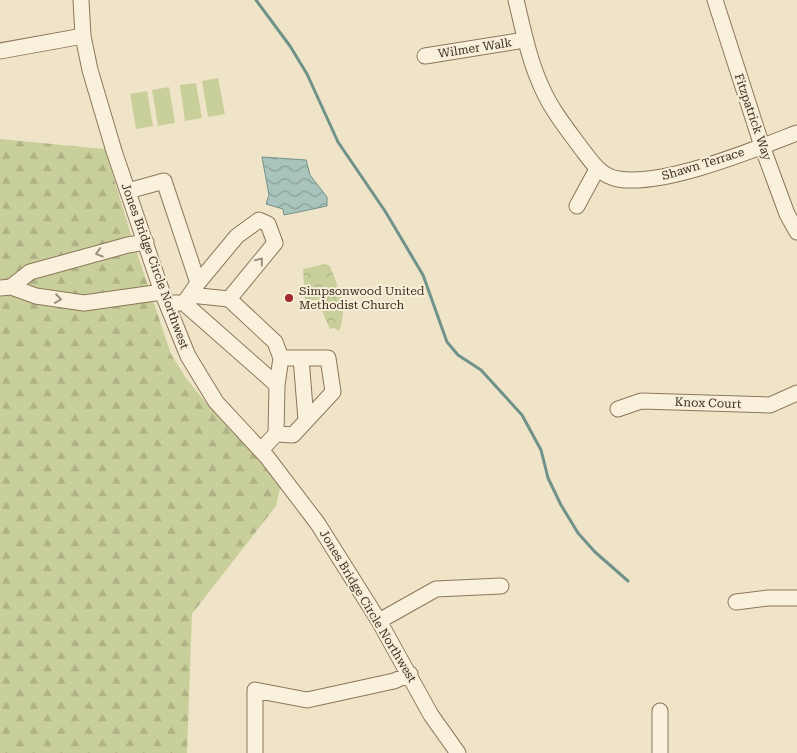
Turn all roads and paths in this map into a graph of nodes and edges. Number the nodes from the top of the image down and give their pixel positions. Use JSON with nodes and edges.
{"nodes":[{"id":1,"x":81,"y":0,"type":"edge"},
{"id":2,"x":516,"y":0,"type":"edge"},
{"id":3,"x":715,"y":0,"type":"edge"},
{"id":4,"x":83,"y":36,"type":"junction"},
{"id":5,"x":525,"y":40,"type":"junction"},
{"id":6,"x":0,"y":51,"type":"edge"},
{"id":7,"x":425,"y":56,"type":"dead end"},
{"id":8,"x":797,"y":133,"type":"edge"},
{"id":9,"x":762,"y":146,"type":"junction"},
{"id":10,"x":597,"y":169,"type":"junction"},
{"id":11,"x":128,"y":191,"type":"junction"},
{"id":12,"x":576,"y":206,"type":"dead end"},
{"id":13,"x":797,"y":232,"type":"edge"},
{"id":14,"x":146,"y":242,"type":"junction"},
{"id":15,"x":5,"y":288,"type":"edge"},
{"id":16,"x":191,"y":294,"type":"junction"},
{"id":17,"x":165,"y":298,"type":"junction"},
{"id":18,"x":230,"y":299,"type":"junction"},
{"id":19,"x":281,"y":358,"type":"junction"},
{"id":20,"x":301,"y":358,"type":"junction"},
{"id":21,"x":277,"y":385,"type":"junction"},
{"id":22,"x":797,"y":393,"type":"edge"},
{"id":23,"x":618,"y":409,"type":"dead end"},
{"id":24,"x":306,"y":420,"type":"junction"},
{"id":25,"x":276,"y":434,"type":"junction"},
{"id":26,"x":261,"y":450,"type":"junction"},
{"id":27,"x":501,"y":586,"type":"dead end"},
{"id":28,"x":797,"y":598,"type":"edge"},
{"id":29,"x":736,"y":602,"type":"dead end"},
{"id":30,"x":379,"y":621,"type":"junction"},
{"id":31,"x":410,"y":674,"type":"junction"},
{"id":32,"x":660,"y":711,"type":"dead end"},
{"id":33,"x":255,"y":753,"type":"edge"},
{"id":34,"x":458,"y":753,"type":"edge"},
{"id":35,"x":660,"y":753,"type":"edge"}],
"edges":[{"from":1,"to":4,"type":"street","name":"Jones Bridge Circle Northwest"},
{"from":2,"to":5,"type":"street","name":"Shawn Terrace"},
{"from":3,"to":9,"type":"street","name":"Fitzpatrick Way"},
{"from":4,"to":6,"type":"street"},
{"from":4,"to":11,"type":"street","name":"Jones Bridge Circle Northwest"},
{"from":5,"to":7,"type":"street","name":"Wilmer Walk"},
{"from":5,"to":10,"type":"street","name":"Shawn Terrace"},
{"from":8,"to":9,"type":"street","name":"Shawn Terrace"},
{"from":9,"to":10,"type":"street","name":"Shawn Terrace"},
{"from":9,"to":13,"type":"street","name":"Fitzpatrick Way"},
{"from":10,"to":12,"type":"street"},
{"from":11,"to":14,"type":"street","name":"Jones Bridge Circle Northwest"},
{"from":11,"to":16,"type":"street"},
{"from":14,"to":15,"type":"street","one_way":true},
{"from":14,"to":17,"type":"street","name":"Jones Bridge Circle Northwest"},
{"from":15,"to":17,"type":"street","one_way":true},
{"from":16,"to":17,"type":"street"},
{"from":16,"to":18,"type":"street"},
{"from":18,"to":16,"type":"street","one_way":true},
{"from":16,"to":21,"type":"street"},
{"from":17,"to":26,"type":"street","name":"Jones Bridge Circle Northwest"},
{"from":18,"to":19,"type":"street"},
{"from":19,"to":20,"type":"street"},
{"from":19,"to":21,"type":"street"},
{"from":20,"to":24,"type":"street"},
{"from":20,"to":24,"type":"street"},
{"from":21,"to":25,"type":"street"},
{"from":22,"to":23,"type":"street","name":"Knox Court"},
{"from":24,"to":25,"type":"street"},
{"from":25,"to":26,"type":"street"},
{"from":26,"to":30,"type":"street","name":"Jones Bridge Circle Northwest"},
{"from":27,"to":30,"type":"street"},
{"from":28,"to":29,"type":"street"},
{"from":30,"to":31,"type":"street","name":"Jones Bridge Circle Northwest"},
{"from":31,"to":33,"type":"street"},
{"from":31,"to":34,"type":"street","name":"Jones Bridge Circle Northwest"},
{"from":32,"to":35,"type":"street"}]}
